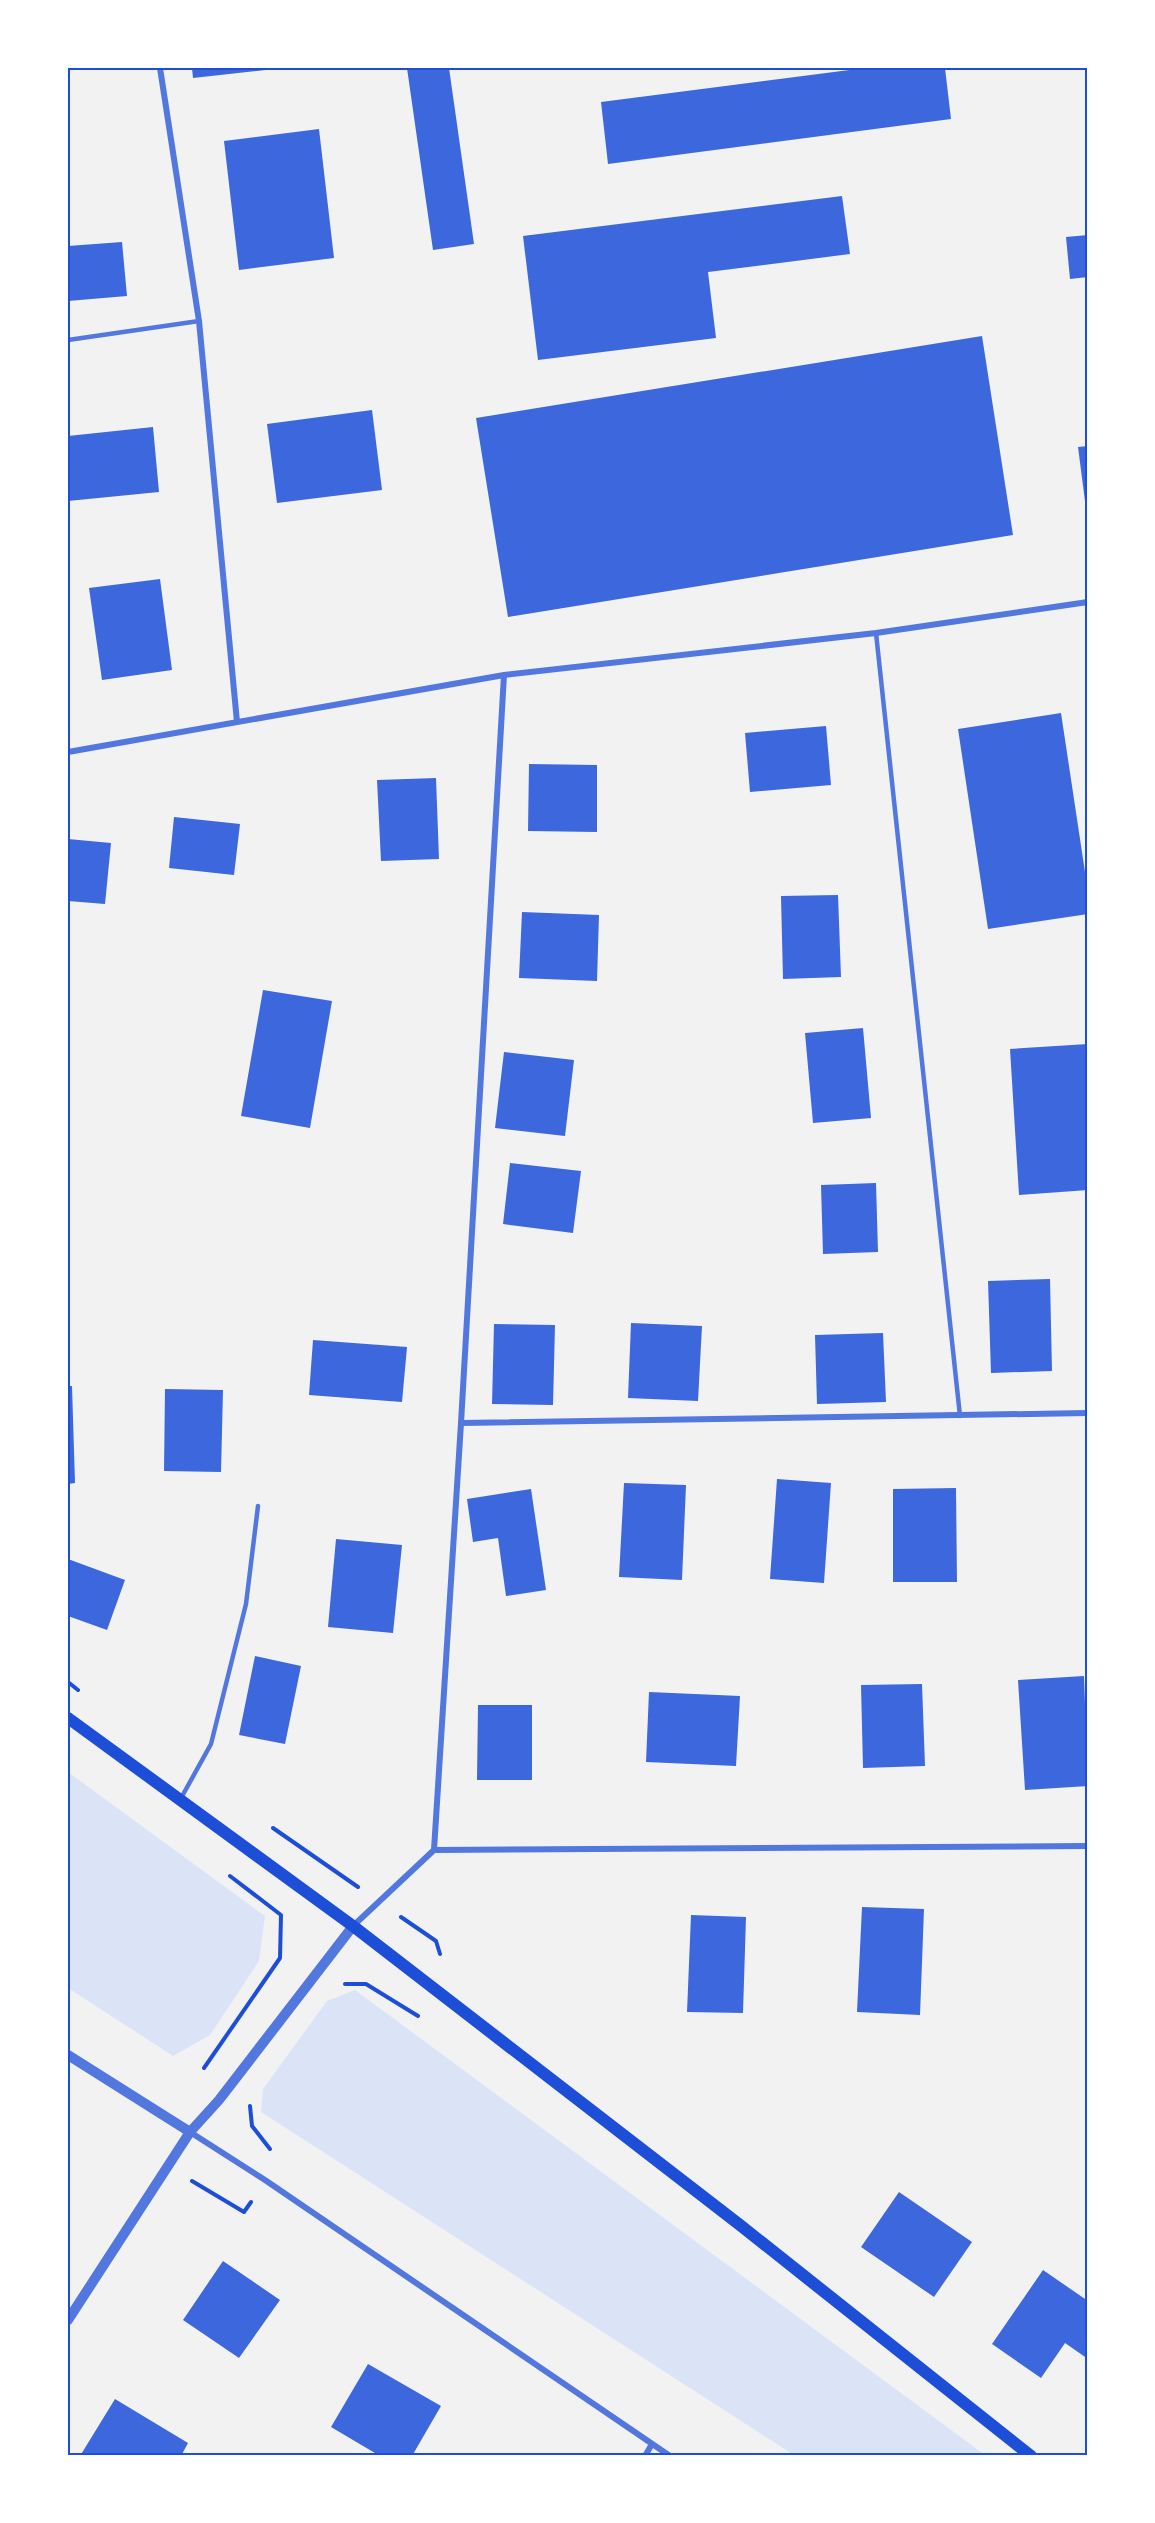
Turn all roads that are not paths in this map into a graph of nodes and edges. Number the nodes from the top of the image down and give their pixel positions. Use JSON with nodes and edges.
{"nodes":[{"id":1,"x":160,"y":68,"type":"edge"},
{"id":2,"x":199,"y":321,"type":"junction"},
{"id":3,"x":68,"y":340,"type":"edge"},
{"id":4,"x":1088,"y":602,"type":"edge"},
{"id":5,"x":876,"y":633,"type":"junction"},
{"id":6,"x":504,"y":675,"type":"junction"},
{"id":7,"x":237,"y":722,"type":"junction"},
{"id":8,"x":68,"y":752,"type":"edge"},
{"id":9,"x":1088,"y":1413,"type":"edge"},
{"id":10,"x":960,"y":1416,"type":"junction"},
{"id":11,"x":461,"y":1423,"type":"junction"},
{"id":12,"x":258,"y":1506,"type":"dead end"},
{"id":13,"x":68,"y":1718,"type":"edge"},
{"id":14,"x":180,"y":1800,"type":"junction"},
{"id":15,"x":1088,"y":1846,"type":"edge"},
{"id":16,"x":434,"y":1850,"type":"junction"},
{"id":17,"x":353,"y":1926,"type":"junction"},
{"id":18,"x":68,"y":2055,"type":"edge"},
{"id":19,"x":190,"y":2132,"type":"junction"},
{"id":20,"x":68,"y":2320,"type":"edge"},
{"id":21,"x":652,"y":2444,"type":"junction"},
{"id":22,"x":645,"y":2456,"type":"edge"},
{"id":23,"x":670,"y":2456,"type":"edge"},
{"id":24,"x":1031,"y":2456,"type":"edge"}],
"edges":[{"from":1,"to":2,"type":"street"},
{"from":2,"to":3,"type":"lane"},
{"from":2,"to":7,"type":"street"},
{"from":4,"to":5,"type":"street"},
{"from":5,"to":6,"type":"street"},
{"from":5,"to":10,"type":"lane"},
{"from":6,"to":7,"type":"street"},
{"from":6,"to":11,"type":"street"},
{"from":7,"to":8,"type":"street"},
{"from":9,"to":10,"type":"street"},
{"from":10,"to":11,"type":"street"},
{"from":11,"to":16,"type":"street"},
{"from":12,"to":14,"type":"lane"},
{"from":13,"to":14,"type":"main road"},
{"from":14,"to":17,"type":"main road"},
{"from":15,"to":16,"type":"street"},
{"from":16,"to":17,"type":"street"},
{"from":17,"to":19,"type":"street"},
{"from":17,"to":24,"type":"main road"},
{"from":18,"to":19,"type":"street"},
{"from":19,"to":20,"type":"street"},
{"from":19,"to":21,"type":"street"},
{"from":21,"to":22,"type":"street"},
{"from":21,"to":23,"type":"street"}]}
